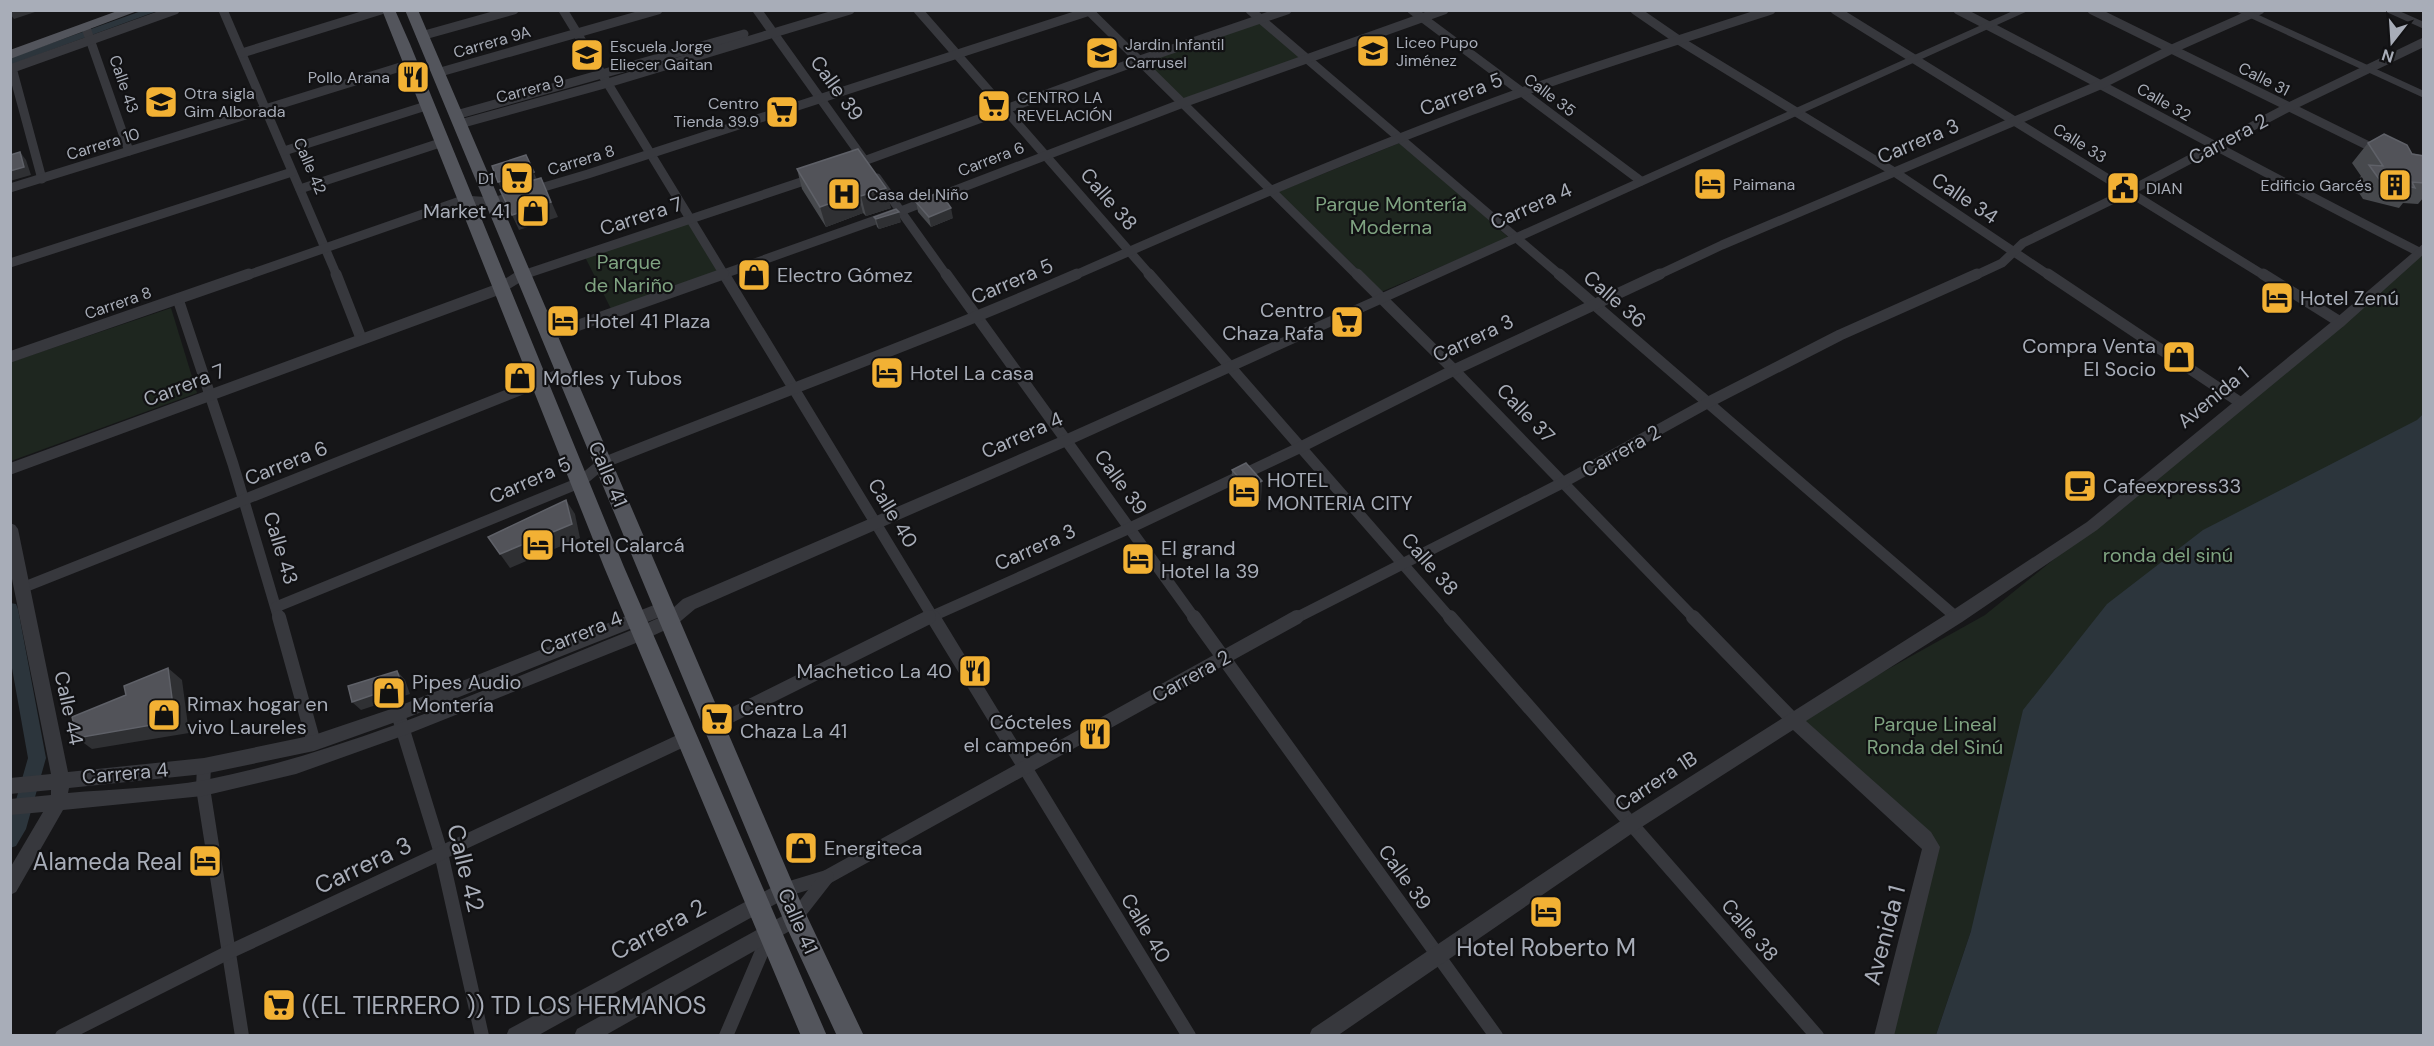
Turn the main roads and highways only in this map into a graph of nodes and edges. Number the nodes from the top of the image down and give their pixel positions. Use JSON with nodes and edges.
{"nodes":[{"id":1,"x":104,"y":10,"type":"edge"},
{"id":2,"x":134,"y":10,"type":"edge"},
{"id":3,"x":388,"y":10,"type":"edge"},
{"id":4,"x":411,"y":10,"type":"edge"},
{"id":5,"x":10,"y":44,"type":"edge"},
{"id":6,"x":11,"y":64,"type":"edge"},
{"id":7,"x":814,"y":1035,"type":"edge"},
{"id":8,"x":851,"y":1035,"type":"edge"}],
"edges":[{"from":1,"to":5,"type":"main road"},
{"from":2,"to":6,"type":"main road"},
{"from":3,"to":7,"type":"main road","name":"Calle 41"},
{"from":4,"to":8,"type":"main road","name":"Calle 41"}]}
